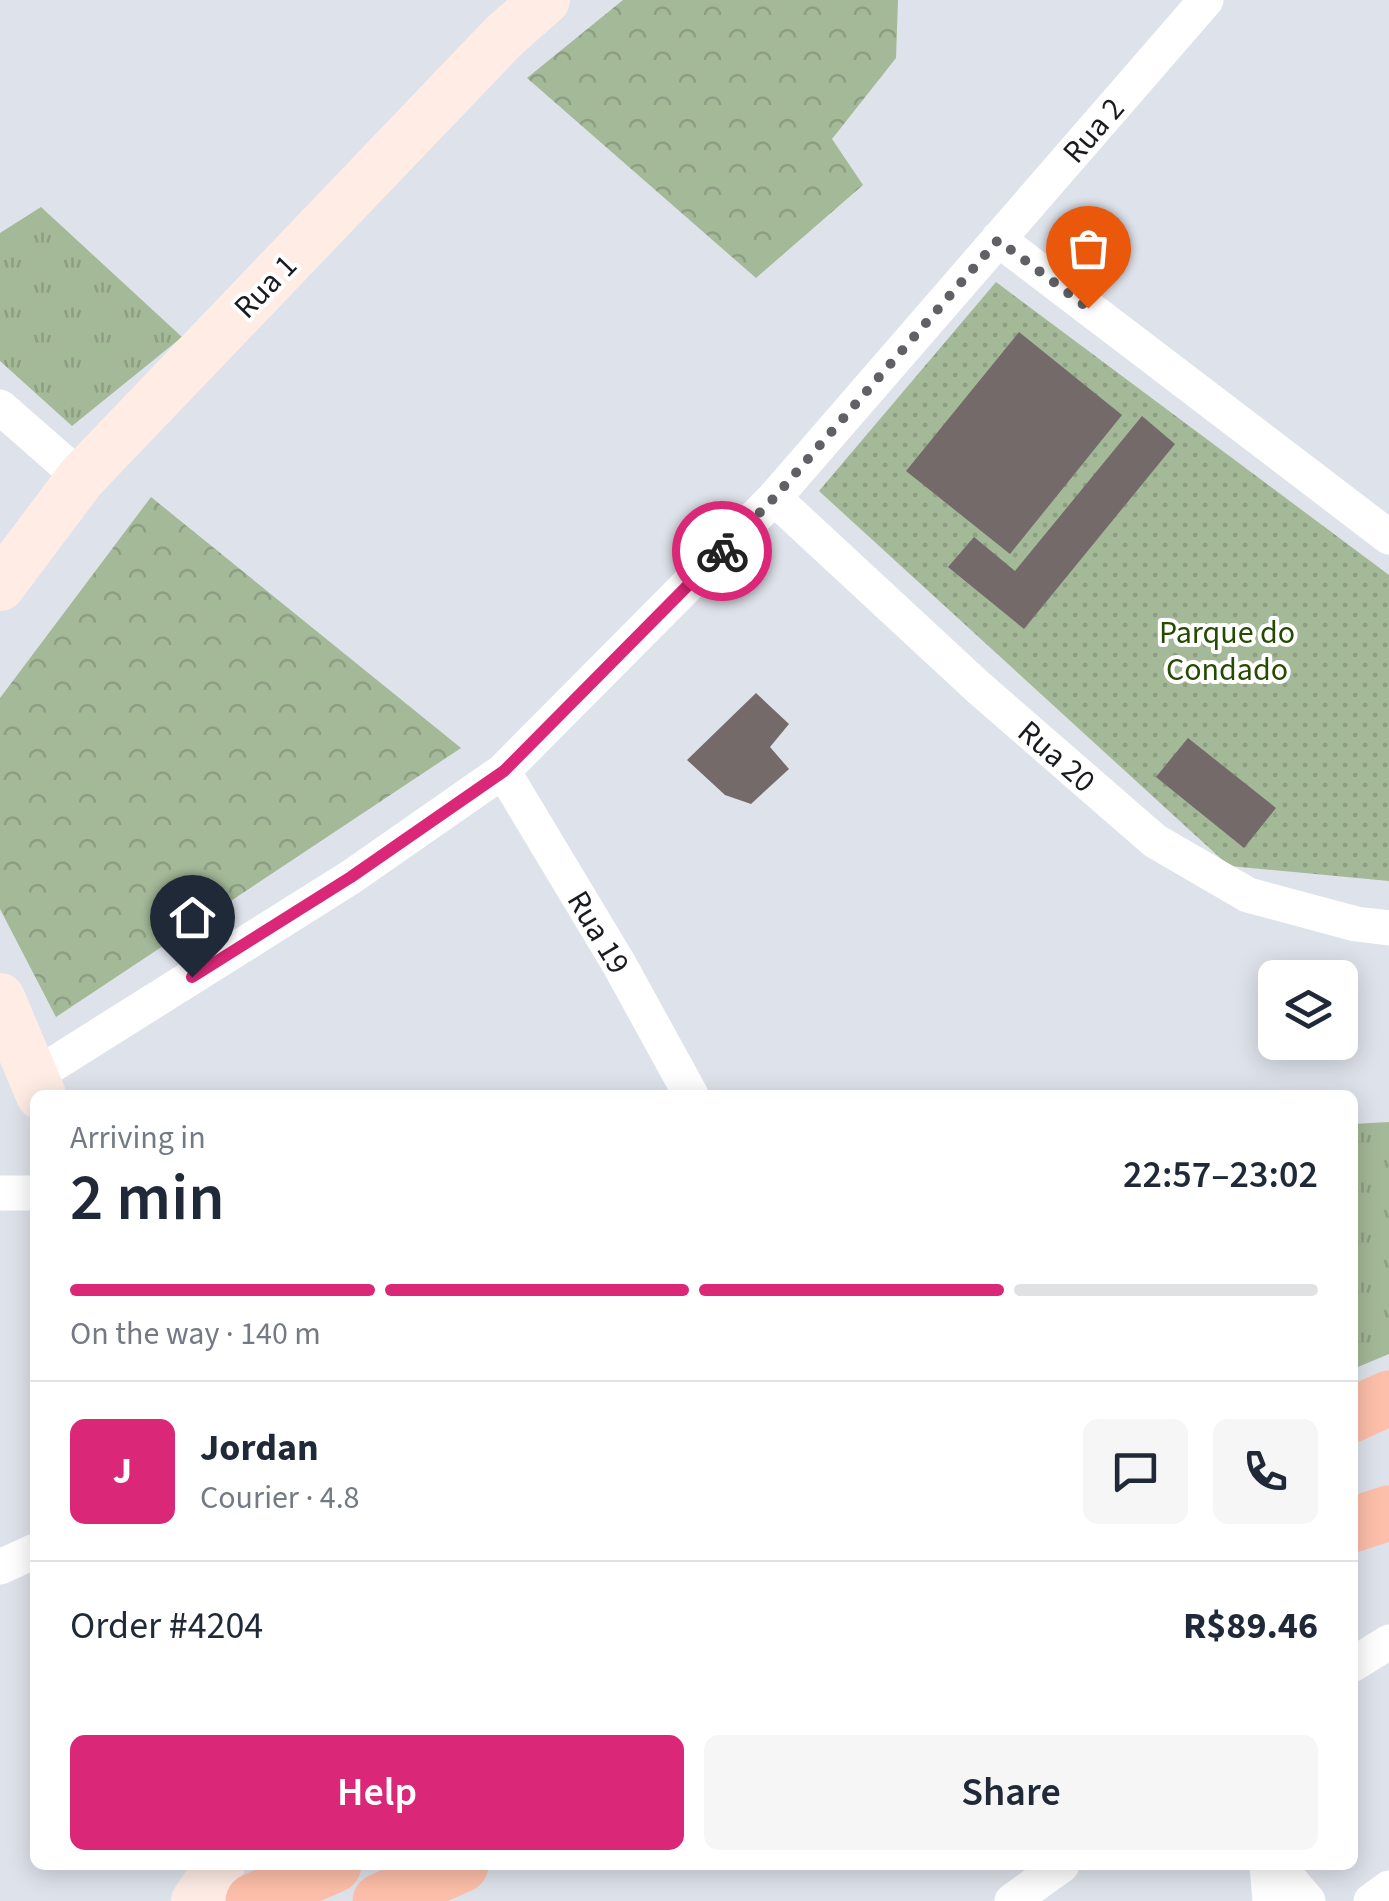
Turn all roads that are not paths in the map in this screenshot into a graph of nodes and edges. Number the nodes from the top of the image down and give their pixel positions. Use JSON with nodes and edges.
{"nodes":[{"id":1,"x":545,"y":0,"type":"edge"},
{"id":2,"x":1206,"y":0,"type":"edge"},
{"id":3,"x":998,"y":240,"type":"junction"},
{"id":4,"x":0,"y":407,"type":"edge"},
{"id":5,"x":82,"y":478,"type":"junction"},
{"id":6,"x":774,"y":498,"type":"junction"},
{"id":7,"x":1389,"y":536,"type":"edge"},
{"id":8,"x":0,"y":586,"type":"edge"},
{"id":9,"x":504,"y":771,"type":"junction"},
{"id":10,"x":1389,"y":928,"type":"edge"},
{"id":11,"x":0,"y":998,"type":"edge"},
{"id":12,"x":37,"y":1086,"type":"edge"},
{"id":13,"x":688,"y":1090,"type":"edge"},
{"id":14,"x":30,"y":1193,"type":"edge"},
{"id":15,"x":0,"y":1194,"type":"edge"},
{"id":16,"x":1389,"y":1398,"type":"edge"},
{"id":17,"x":1358,"y":1412,"type":"edge"},
{"id":18,"x":1389,"y":1512,"type":"edge"},
{"id":19,"x":1358,"y":1522,"type":"edge"},
{"id":20,"x":30,"y":1552,"type":"edge"},
{"id":21,"x":0,"y":1567,"type":"edge"},
{"id":22,"x":1389,"y":1642,"type":"edge"},
{"id":23,"x":1358,"y":1662,"type":"edge"},
{"id":24,"x":217,"y":1870,"type":"edge"},
{"id":25,"x":323,"y":1870,"type":"edge"},
{"id":26,"x":450,"y":1870,"type":"edge"},
{"id":27,"x":1055,"y":1870,"type":"edge"},
{"id":28,"x":1267,"y":1870,"type":"edge"},
{"id":29,"x":1281,"y":1870,"type":"edge"},
{"id":30,"x":1389,"y":1888,"type":"edge"},
{"id":31,"x":196,"y":1901,"type":"edge"},
{"id":32,"x":253,"y":1901,"type":"edge"},
{"id":33,"x":380,"y":1901,"type":"edge"},
{"id":34,"x":1012,"y":1901,"type":"edge"},
{"id":35,"x":1270,"y":1901,"type":"edge"},
{"id":36,"x":1308,"y":1901,"type":"edge"},
{"id":37,"x":1372,"y":1901,"type":"edge"}],
"edges":[{"from":1,"to":5,"type":"street","name":"Rua 1"},
{"from":2,"to":3,"type":"street","name":"Rua 2"},
{"from":3,"to":6,"type":"street","name":"Rua 2"},
{"from":3,"to":7,"type":"street"},
{"from":4,"to":5,"type":"street"},
{"from":5,"to":8,"type":"street","name":"Rua 1"},
{"from":6,"to":9,"type":"street","name":"Rua 2"},
{"from":6,"to":10,"type":"street","name":"Rua 20"},
{"from":9,"to":12,"type":"street","name":"Rua 2"},
{"from":9,"to":13,"type":"street","name":"Rua 19"},
{"from":11,"to":12,"type":"street"},
{"from":14,"to":15,"type":"street"},
{"from":16,"to":17,"type":"highway"},
{"from":18,"to":19,"type":"highway"},
{"from":20,"to":21,"type":"street"},
{"from":22,"to":23,"type":"street"},
{"from":24,"to":31,"type":"street"},
{"from":25,"to":32,"type":"highway"},
{"from":26,"to":33,"type":"highway"},
{"from":27,"to":34,"type":"street"},
{"from":28,"to":35,"type":"street"},
{"from":29,"to":36,"type":"street"},
{"from":30,"to":37,"type":"street"}]}
